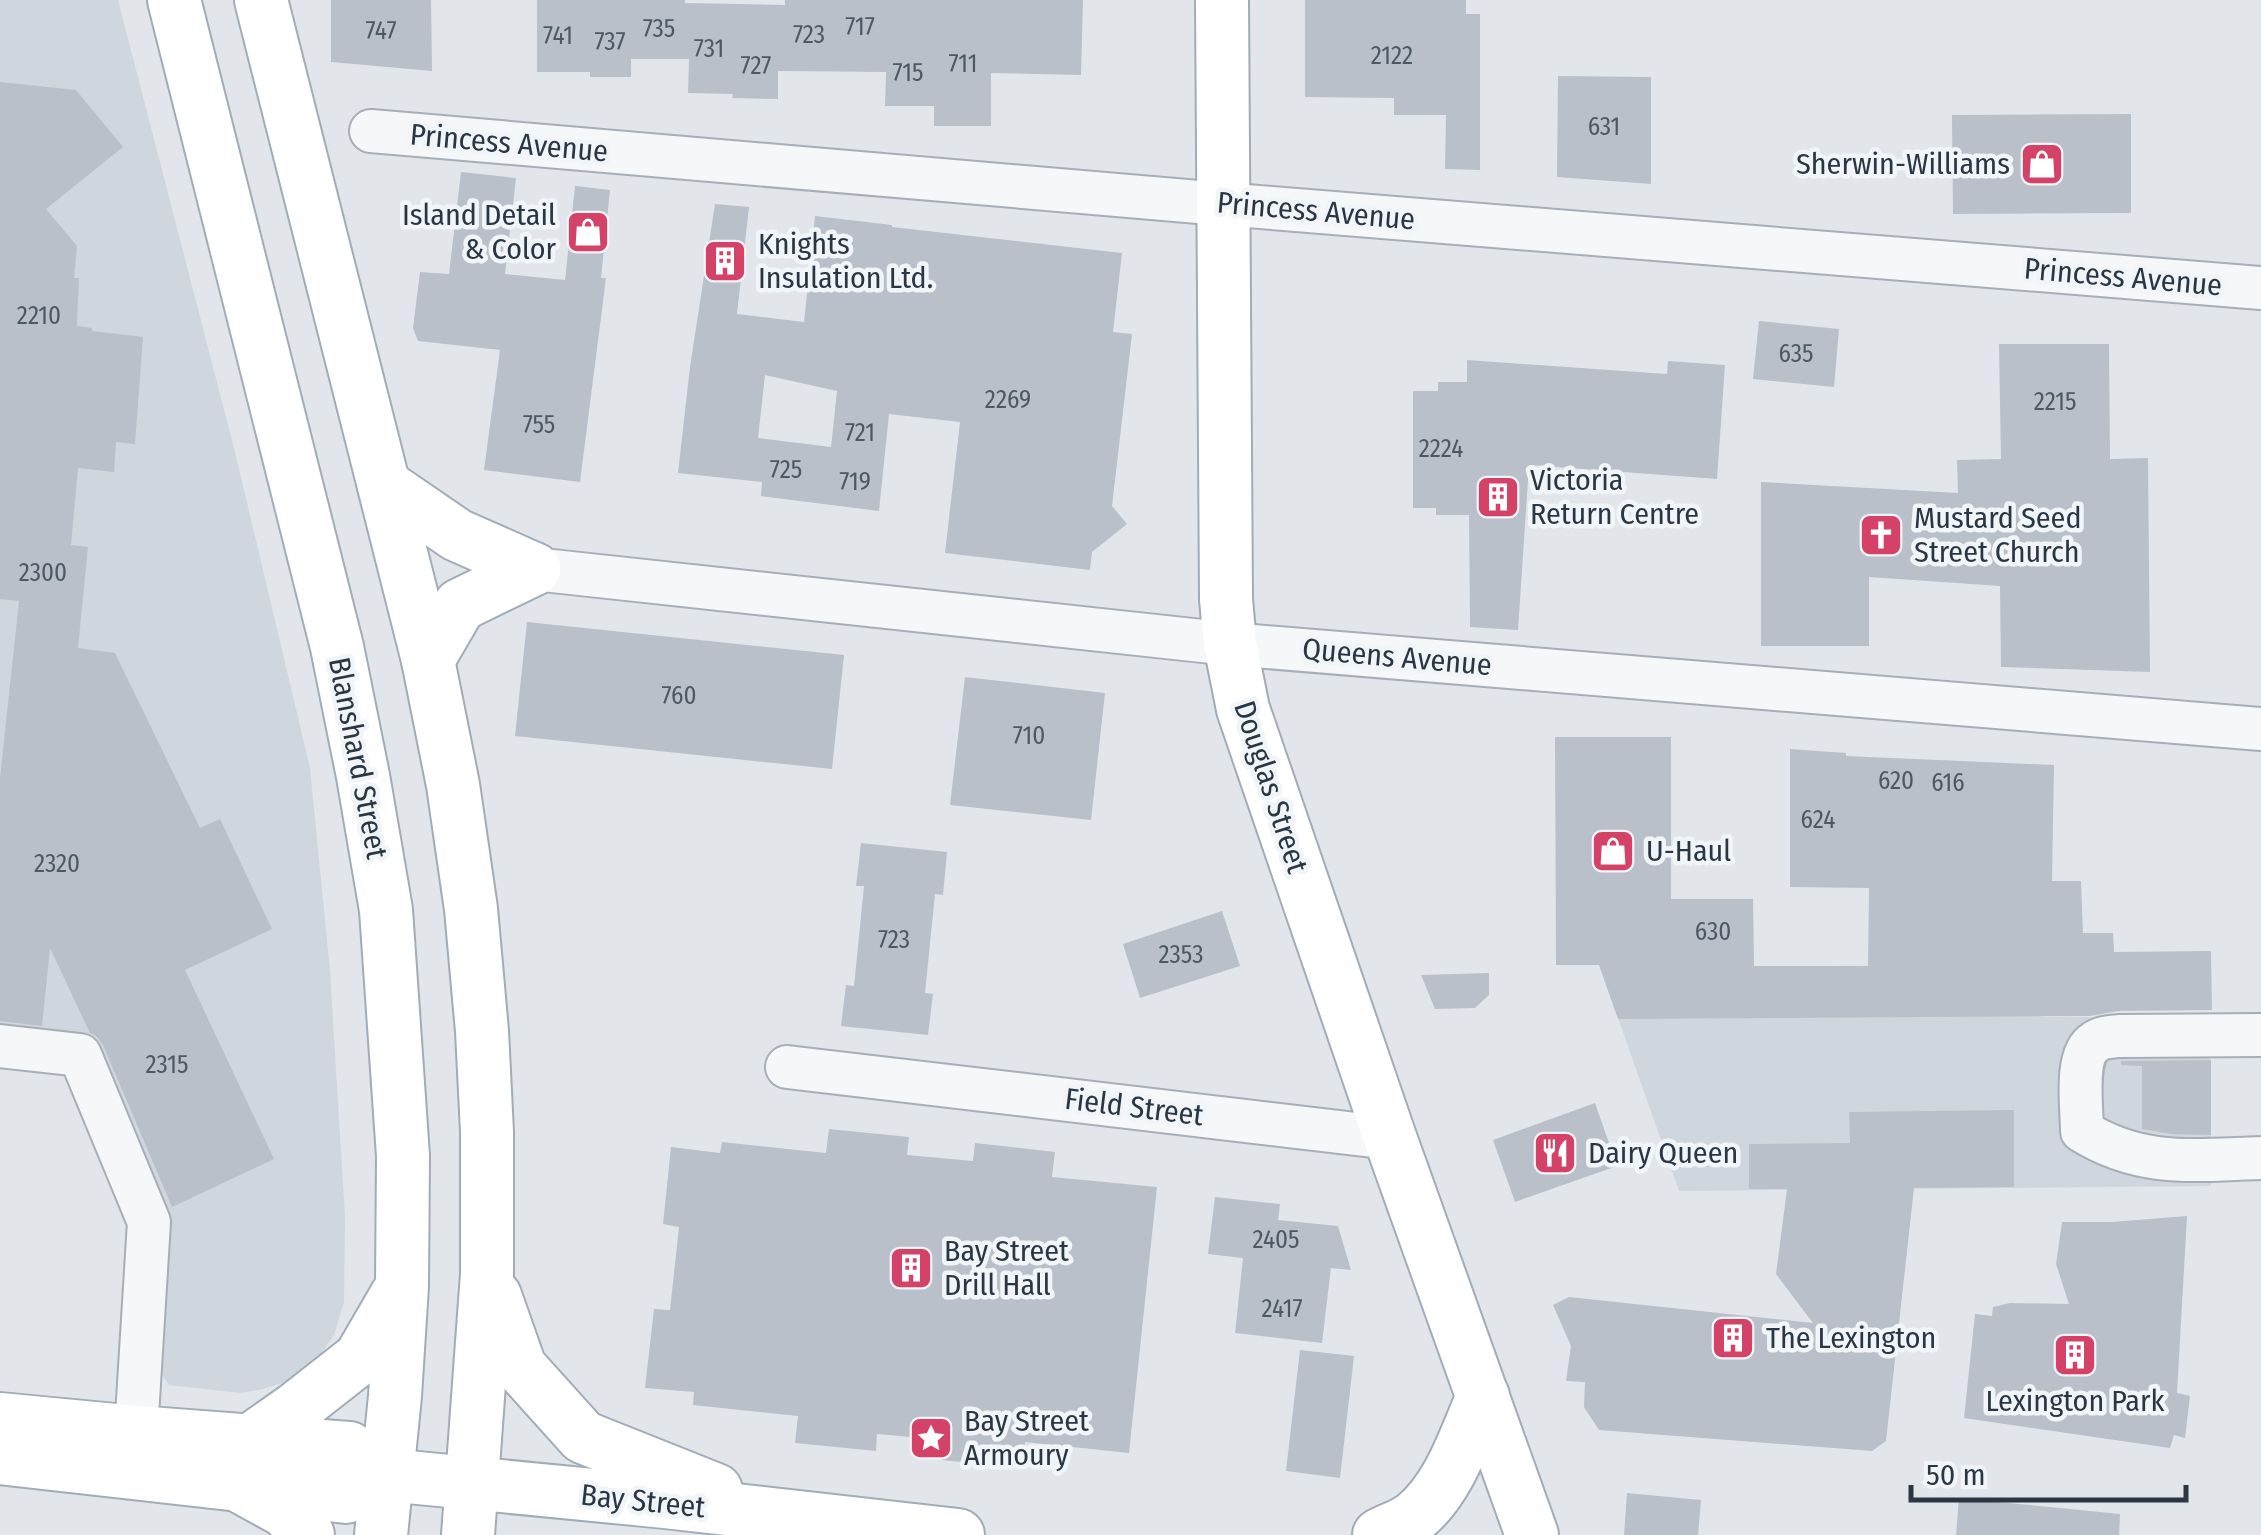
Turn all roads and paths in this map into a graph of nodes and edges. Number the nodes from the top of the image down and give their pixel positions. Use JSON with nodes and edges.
{"nodes":[{"id":1,"x":174,"y":0,"type":"edge"},
{"id":2,"x":261,"y":0,"type":"edge"},
{"id":3,"x":1222,"y":0,"type":"edge"},
{"id":4,"x":372,"y":131,"type":"dead end"},
{"id":5,"x":1222,"y":204,"type":"junction"},
{"id":6,"x":2261,"y":288,"type":"edge"},
{"id":7,"x":384,"y":485,"type":"junction"},
{"id":8,"x":534,"y":569,"type":"junction"},
{"id":9,"x":1230,"y":644,"type":"junction"},
{"id":10,"x":428,"y":660,"type":"junction"},
{"id":11,"x":2261,"y":729,"type":"edge"},
{"id":12,"x":2261,"y":1035,"type":"edge"},
{"id":13,"x":0,"y":1046,"type":"edge"},
{"id":14,"x":787,"y":1067,"type":"dead end"},
{"id":15,"x":1390,"y":1138,"type":"junction"},
{"id":16,"x":2261,"y":1158,"type":"edge"},
{"id":17,"x":488,"y":1274,"type":"junction"},
{"id":18,"x":402,"y":1286,"type":"junction"},
{"id":19,"x":1483,"y":1396,"type":"junction"},
{"id":20,"x":0,"y":1419,"type":"edge"},
{"id":21,"x":136,"y":1432,"type":"junction"},
{"id":22,"x":0,"y":1458,"type":"edge"},
{"id":23,"x":241,"y":1462,"type":"junction"},
{"id":24,"x":387,"y":1476,"type":"junction"},
{"id":25,"x":474,"y":1484,"type":"junction"},
{"id":26,"x":778,"y":1515,"type":"junction"},
{"id":27,"x":666,"y":1519,"type":"edge"},
{"id":28,"x":308,"y":1535,"type":"edge"},
{"id":29,"x":381,"y":1535,"type":"edge"},
{"id":30,"x":468,"y":1535,"type":"edge"},
{"id":31,"x":578,"y":1535,"type":"edge"},
{"id":32,"x":958,"y":1535,"type":"edge"},
{"id":33,"x":1379,"y":1535,"type":"edge"},
{"id":34,"x":1532,"y":1535,"type":"edge"}],
"edges":[{"from":1,"to":18,"type":"main road","name":"Blanshard Street"},
{"from":2,"to":7,"type":"main road"},
{"from":3,"to":5,"type":"main road","name":"Douglas Street"},
{"from":4,"to":5,"type":"street","name":"Princess Avenue"},
{"from":5,"to":6,"type":"street","name":"Princess Avenue"},
{"from":5,"to":9,"type":"main road","name":"Douglas Street"},
{"from":7,"to":8,"type":"main road"},
{"from":7,"to":10,"type":"main road"},
{"from":8,"to":9,"type":"street","name":"Queens Avenue"},
{"from":8,"to":10,"type":"main road"},
{"from":9,"to":11,"type":"street","name":"Queens Avenue"},
{"from":9,"to":15,"type":"main road","name":"Douglas Street"},
{"from":10,"to":17,"type":"main road"},
{"from":12,"to":16,"type":"street"},
{"from":13,"to":21,"type":"street"},
{"from":14,"to":15,"type":"street","name":"Field Street"},
{"from":15,"to":19,"type":"main road","name":"Douglas Street"},
{"from":17,"to":25,"type":"main road"},
{"from":17,"to":26,"type":"main road"},
{"from":18,"to":23,"type":"main road"},
{"from":18,"to":24,"type":"main road","name":"Blanshard Street"},
{"from":19,"to":33,"type":"main road"},
{"from":19,"to":34,"type":"main road","name":"Douglas Street"},
{"from":20,"to":21,"type":"main road","name":"Bay Street"},
{"from":21,"to":23,"type":"main road","name":"Bay Street"},
{"from":22,"to":23,"type":"main road","name":"Bay Street"},
{"from":23,"to":24,"type":"main road","name":"Bay Street"},
{"from":23,"to":28,"type":"main road"},
{"from":24,"to":25,"type":"main road","name":"Bay Street"},
{"from":24,"to":29,"type":"main road","name":"Blanshard Street"},
{"from":25,"to":27,"type":"main road","name":"Bay Street"},
{"from":25,"to":30,"type":"main road"},
{"from":26,"to":27,"type":"main road","name":"Bay Street"},
{"from":26,"to":32,"type":"main road","name":"Bay Street"},
{"from":27,"to":31,"type":"main road"}]}
